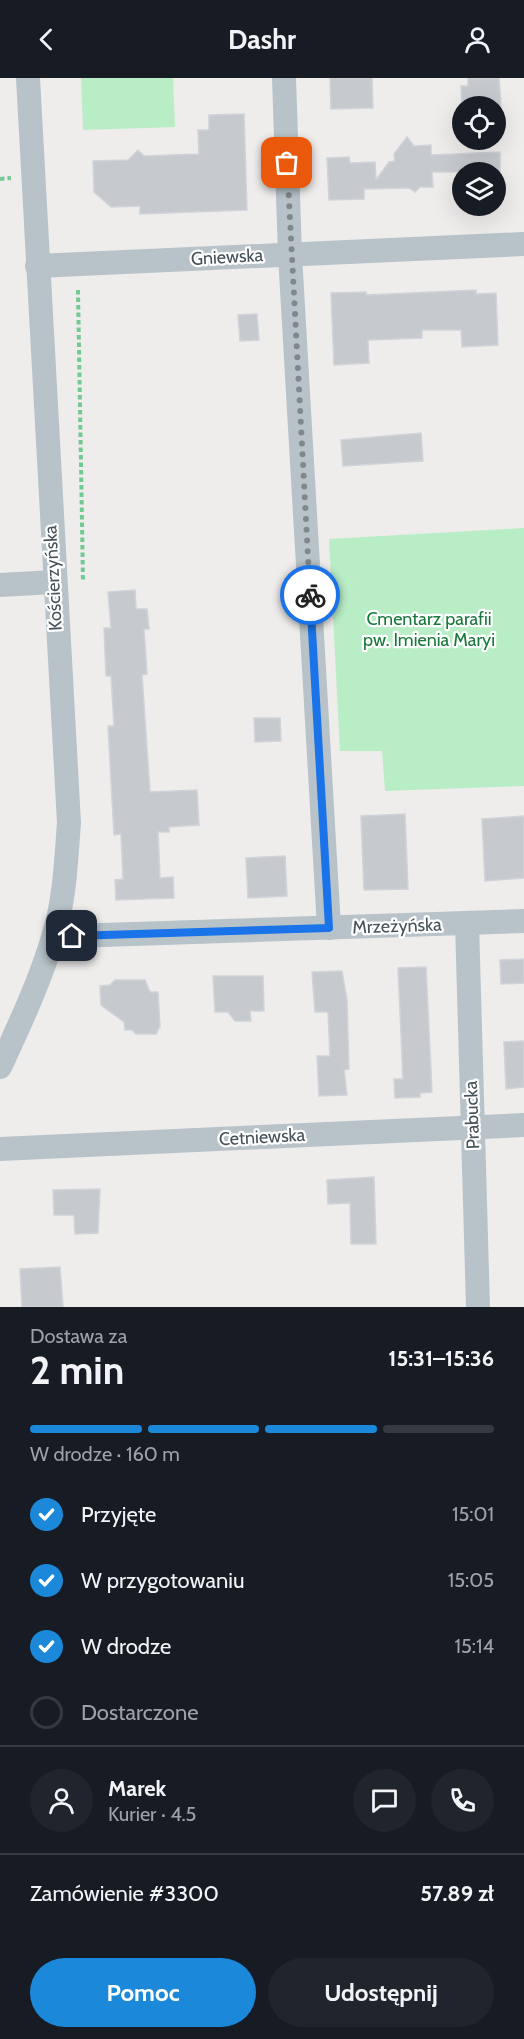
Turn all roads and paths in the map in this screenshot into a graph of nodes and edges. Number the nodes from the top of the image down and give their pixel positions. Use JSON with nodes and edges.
{"nodes":[{"id":1,"x":28,"y":78,"type":"edge"},
{"id":2,"x":284,"y":78,"type":"edge"},
{"id":3,"x":524,"y":244,"type":"edge"},
{"id":4,"x":290,"y":255,"type":"junction"},
{"id":5,"x":37,"y":266,"type":"junction"},
{"id":6,"x":54,"y":582,"type":"junction"},
{"id":7,"x":0,"y":585,"type":"edge"},
{"id":8,"x":524,"y":921,"type":"edge"},
{"id":9,"x":467,"y":923,"type":"junction"},
{"id":10,"x":329,"y":928,"type":"junction"},
{"id":11,"x":54,"y":934,"type":"junction"},
{"id":12,"x":0,"y":1067,"type":"edge"},
{"id":13,"x":524,"y":1125,"type":"edge"},
{"id":14,"x":472,"y":1127,"type":"junction"},
{"id":15,"x":0,"y":1149,"type":"edge"},
{"id":16,"x":478,"y":1307,"type":"edge"}],
"edges":[{"from":1,"to":5,"type":"street","name":"Kościerzyńska"},
{"from":2,"to":4,"type":"street"},
{"from":3,"to":4,"type":"street","name":"Gniewska"},
{"from":4,"to":5,"type":"street","name":"Gniewska"},
{"from":4,"to":10,"type":"street"},
{"from":5,"to":6,"type":"street","name":"Kościerzyńska"},
{"from":6,"to":7,"type":"street"},
{"from":6,"to":11,"type":"street","name":"Kościerzyńska"},
{"from":8,"to":9,"type":"street","name":"Mrzeżyńska"},
{"from":9,"to":10,"type":"street","name":"Mrzeżyńska"},
{"from":9,"to":14,"type":"street","name":"Prabucka"},
{"from":10,"to":11,"type":"street","name":"Mrzeżyńska"},
{"from":11,"to":12,"type":"street","name":"Kościerzyńska"},
{"from":13,"to":14,"type":"street","name":"Cetniewska"},
{"from":14,"to":15,"type":"street","name":"Cetniewska"},
{"from":14,"to":16,"type":"street","name":"Prabucka"}]}
